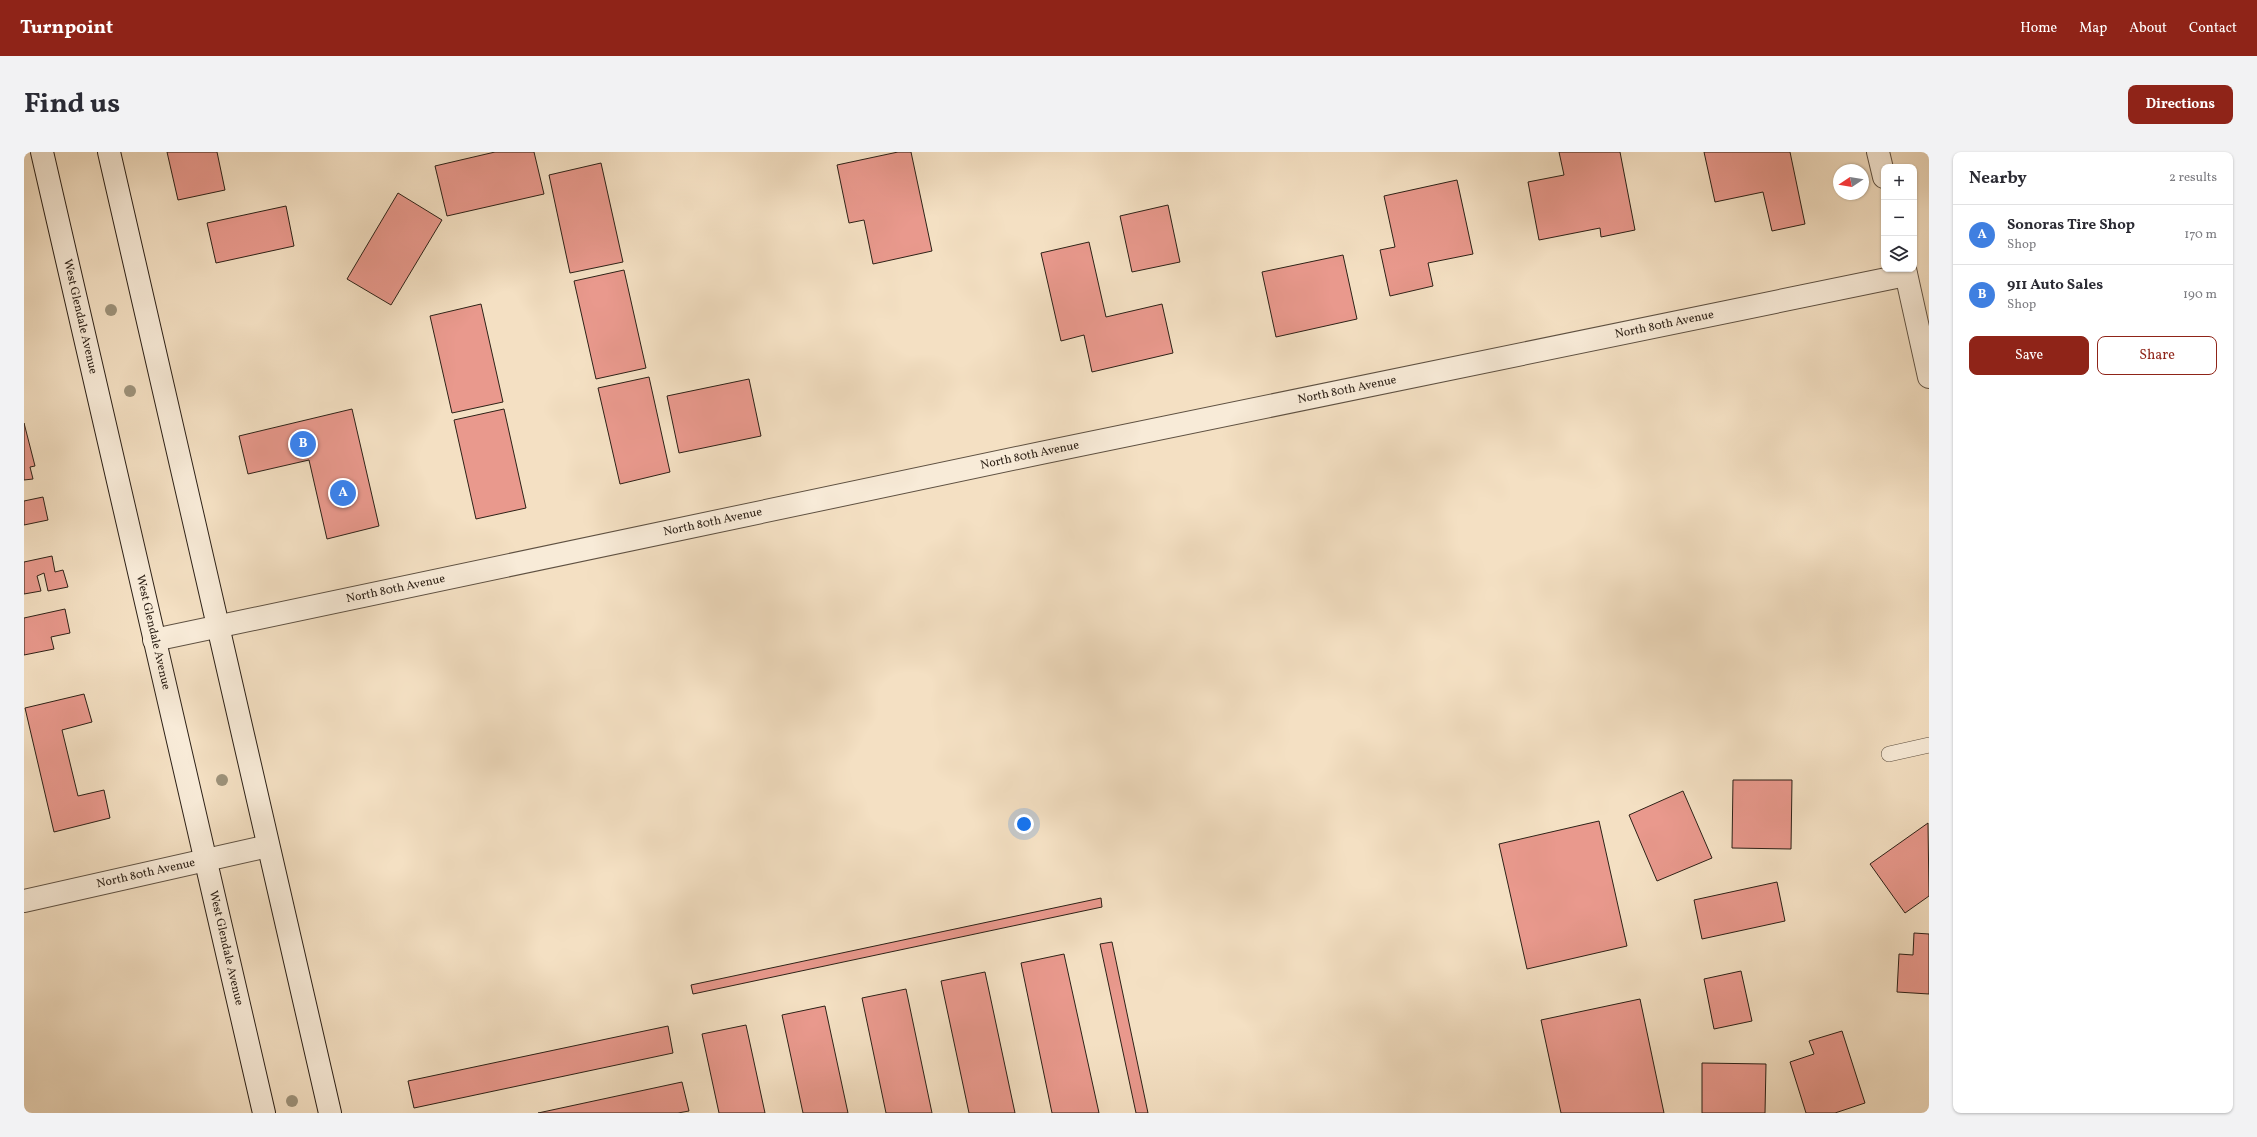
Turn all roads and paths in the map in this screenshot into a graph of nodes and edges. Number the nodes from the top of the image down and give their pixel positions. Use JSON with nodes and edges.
{"nodes":[{"id":1,"x":42,"y":152,"type":"edge"},
{"id":2,"x":109,"y":152,"type":"edge"},
{"id":3,"x":1878,"y":152,"type":"edge"},
{"id":4,"x":1881,"y":164,"type":"edge"},
{"id":5,"x":1906,"y":272,"type":"edge"},
{"id":6,"x":1929,"y":377,"type":"edge"},
{"id":7,"x":218,"y":626,"type":"junction"},
{"id":8,"x":154,"y":640,"type":"junction"},
{"id":9,"x":1929,"y":745,"type":"edge"},
{"id":10,"x":1889,"y":754,"type":"dead end"},
{"id":11,"x":268,"y":846,"type":"junction"},
{"id":12,"x":206,"y":862,"type":"junction"},
{"id":13,"x":24,"y":901,"type":"edge"},
{"id":14,"x":264,"y":1113,"type":"edge"},
{"id":15,"x":330,"y":1113,"type":"edge"}],
"edges":[{"from":1,"to":8,"type":"street","name":"West Glendale Avenue"},
{"from":2,"to":7,"type":"street"},
{"from":3,"to":4,"type":"street"},
{"from":5,"to":6,"type":"street"},
{"from":5,"to":7,"type":"street","name":"North 80th Avenue"},
{"from":7,"to":8,"type":"street","name":"North 80th Avenue"},
{"from":7,"to":11,"type":"street"},
{"from":8,"to":12,"type":"street","name":"West Glendale Avenue"},
{"from":9,"to":10,"type":"lane"},
{"from":11,"to":12,"type":"street","name":"North 80th Avenue"},
{"from":11,"to":15,"type":"street"},
{"from":12,"to":13,"type":"street","name":"North 80th Avenue"},
{"from":12,"to":14,"type":"street","name":"West Glendale Avenue"}]}
